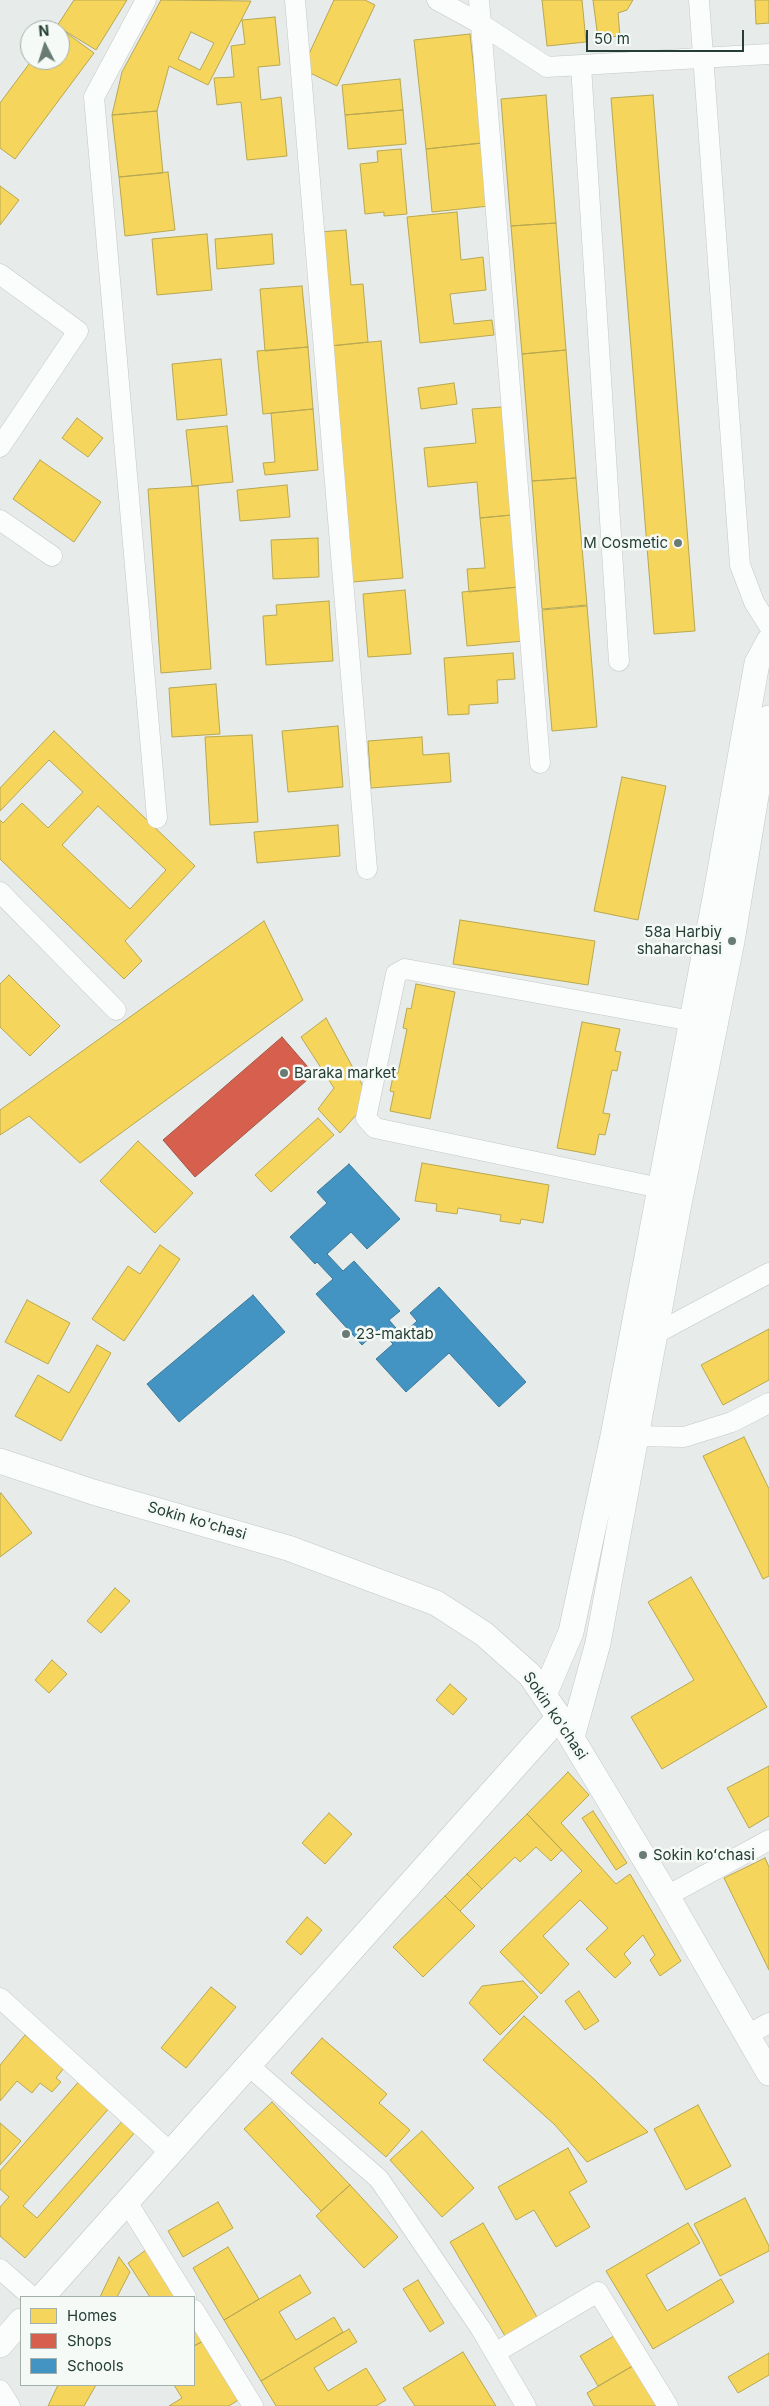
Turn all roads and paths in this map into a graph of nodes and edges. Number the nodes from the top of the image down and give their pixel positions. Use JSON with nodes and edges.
{"nodes":[{"id":1,"x":146,"y":0,"type":"edge"},
{"id":2,"x":295,"y":0,"type":"edge"},
{"id":3,"x":438,"y":0,"type":"edge"},
{"id":4,"x":479,"y":0,"type":"edge"},
{"id":5,"x":699,"y":0,"type":"edge"},
{"id":6,"x":481,"y":24,"type":"junction"},
{"id":7,"x":769,"y":54,"type":"edge"},
{"id":8,"x":704,"y":58,"type":"junction"},
{"id":9,"x":580,"y":66,"type":"junction"},
{"id":10,"x":0,"y":274,"type":"edge"},
{"id":11,"x":0,"y":447,"type":"edge"},
{"id":12,"x":0,"y":520,"type":"edge"},
{"id":13,"x":52,"y":556,"type":"dead end"},
{"id":14,"x":769,"y":626,"type":"edge"},
{"id":15,"x":769,"y":641,"type":"edge"},
{"id":16,"x":619,"y":660,"type":"dead end"},
{"id":17,"x":769,"y":718,"type":"edge"},
{"id":18,"x":540,"y":763,"type":"dead end"},
{"id":19,"x":158,"y":818,"type":"dead end"},
{"id":20,"x":366,"y":869,"type":"dead end"},
{"id":21,"x":0,"y":892,"type":"edge"},
{"id":22,"x":116,"y":1010,"type":"dead end"},
{"id":23,"x":692,"y":1021,"type":"junction"},
{"id":24,"x":660,"y":1188,"type":"junction"},
{"id":25,"x":769,"y":1273,"type":"edge"},
{"id":26,"x":655,"y":1334,"type":"junction"},
{"id":27,"x":766,"y":1412,"type":"edge"},
{"id":28,"x":636,"y":1436,"type":"junction"},
{"id":29,"x":5,"y":1469,"type":"edge"},
{"id":30,"x":544,"y":1695,"type":"junction"},
{"id":31,"x":566,"y":1727,"type":"junction"},
{"id":32,"x":769,"y":1840,"type":"edge"},
{"id":33,"x":667,"y":1896,"type":"junction"},
{"id":34,"x":0,"y":1998,"type":"edge"},
{"id":35,"x":769,"y":2024,"type":"edge"},
{"id":36,"x":747,"y":2035,"type":"junction"},
{"id":37,"x":250,"y":2066,"type":"junction"},
{"id":38,"x":769,"y":2073,"type":"edge"},
{"id":39,"x":172,"y":2154,"type":"junction"},
{"id":40,"x":127,"y":2202,"type":"junction"},
{"id":41,"x":0,"y":2269,"type":"edge"},
{"id":42,"x":31,"y":2296,"type":"edge"},
{"id":43,"x":43,"y":2296,"type":"edge"},
{"id":44,"x":185,"y":2296,"type":"edge"},
{"id":45,"x":195,"y":2312,"type":"edge"},
{"id":46,"x":20,"y":2322,"type":"edge"},
{"id":47,"x":0,"y":2345,"type":"edge"},
{"id":48,"x":495,"y":2353,"type":"junction"},
{"id":49,"x":0,"y":2390,"type":"edge"},
{"id":50,"x":10,"y":2406,"type":"edge"},
{"id":51,"x":253,"y":2406,"type":"edge"},
{"id":52,"x":526,"y":2406,"type":"edge"},
{"id":53,"x":668,"y":2406,"type":"edge"}],
"edges":[{"from":1,"to":19,"type":"street"},
{"from":2,"to":20,"type":"street"},
{"from":3,"to":6,"type":"street"},
{"from":4,"to":6,"type":"street"},
{"from":5,"to":8,"type":"street"},
{"from":6,"to":9,"type":"street"},
{"from":6,"to":18,"type":"street"},
{"from":7,"to":8,"type":"street"},
{"from":8,"to":9,"type":"street"},
{"from":8,"to":14,"type":"street"},
{"from":9,"to":16,"type":"street"},
{"from":10,"to":11,"type":"street"},
{"from":12,"to":13,"type":"street"},
{"from":15,"to":23,"type":"street"},
{"from":17,"to":26,"type":"street"},
{"from":21,"to":22,"type":"street"},
{"from":23,"to":24,"type":"street"},
{"from":23,"to":24,"type":"street"},
{"from":24,"to":30,"type":"street"},
{"from":25,"to":26,"type":"street"},
{"from":26,"to":28,"type":"street"},
{"from":27,"to":28,"type":"street"},
{"from":28,"to":31,"type":"street"},
{"from":29,"to":30,"type":"street","name":"Sokin ko'chasi"},
{"from":30,"to":31,"type":"street","name":"Sokin ko'chasi"},
{"from":31,"to":33,"type":"street","name":"Sokin ko'chasi"},
{"from":31,"to":37,"type":"street"},
{"from":32,"to":33,"type":"street"},
{"from":33,"to":36,"type":"street","name":"Sokin ko'chasi"},
{"from":34,"to":39,"type":"street"},
{"from":35,"to":36,"type":"street"},
{"from":36,"to":38,"type":"street","name":"Sokin ko'chasi"},
{"from":37,"to":39,"type":"street"},
{"from":37,"to":48,"type":"street"},
{"from":39,"to":40,"type":"street"},
{"from":40,"to":43,"type":"street"},
{"from":40,"to":44,"type":"street"},
{"from":41,"to":42,"type":"street"},
{"from":45,"to":51,"type":"street"},
{"from":46,"to":47,"type":"street"},
{"from":48,"to":52,"type":"street"},
{"from":48,"to":53,"type":"street"},
{"from":49,"to":50,"type":"street"}]}
